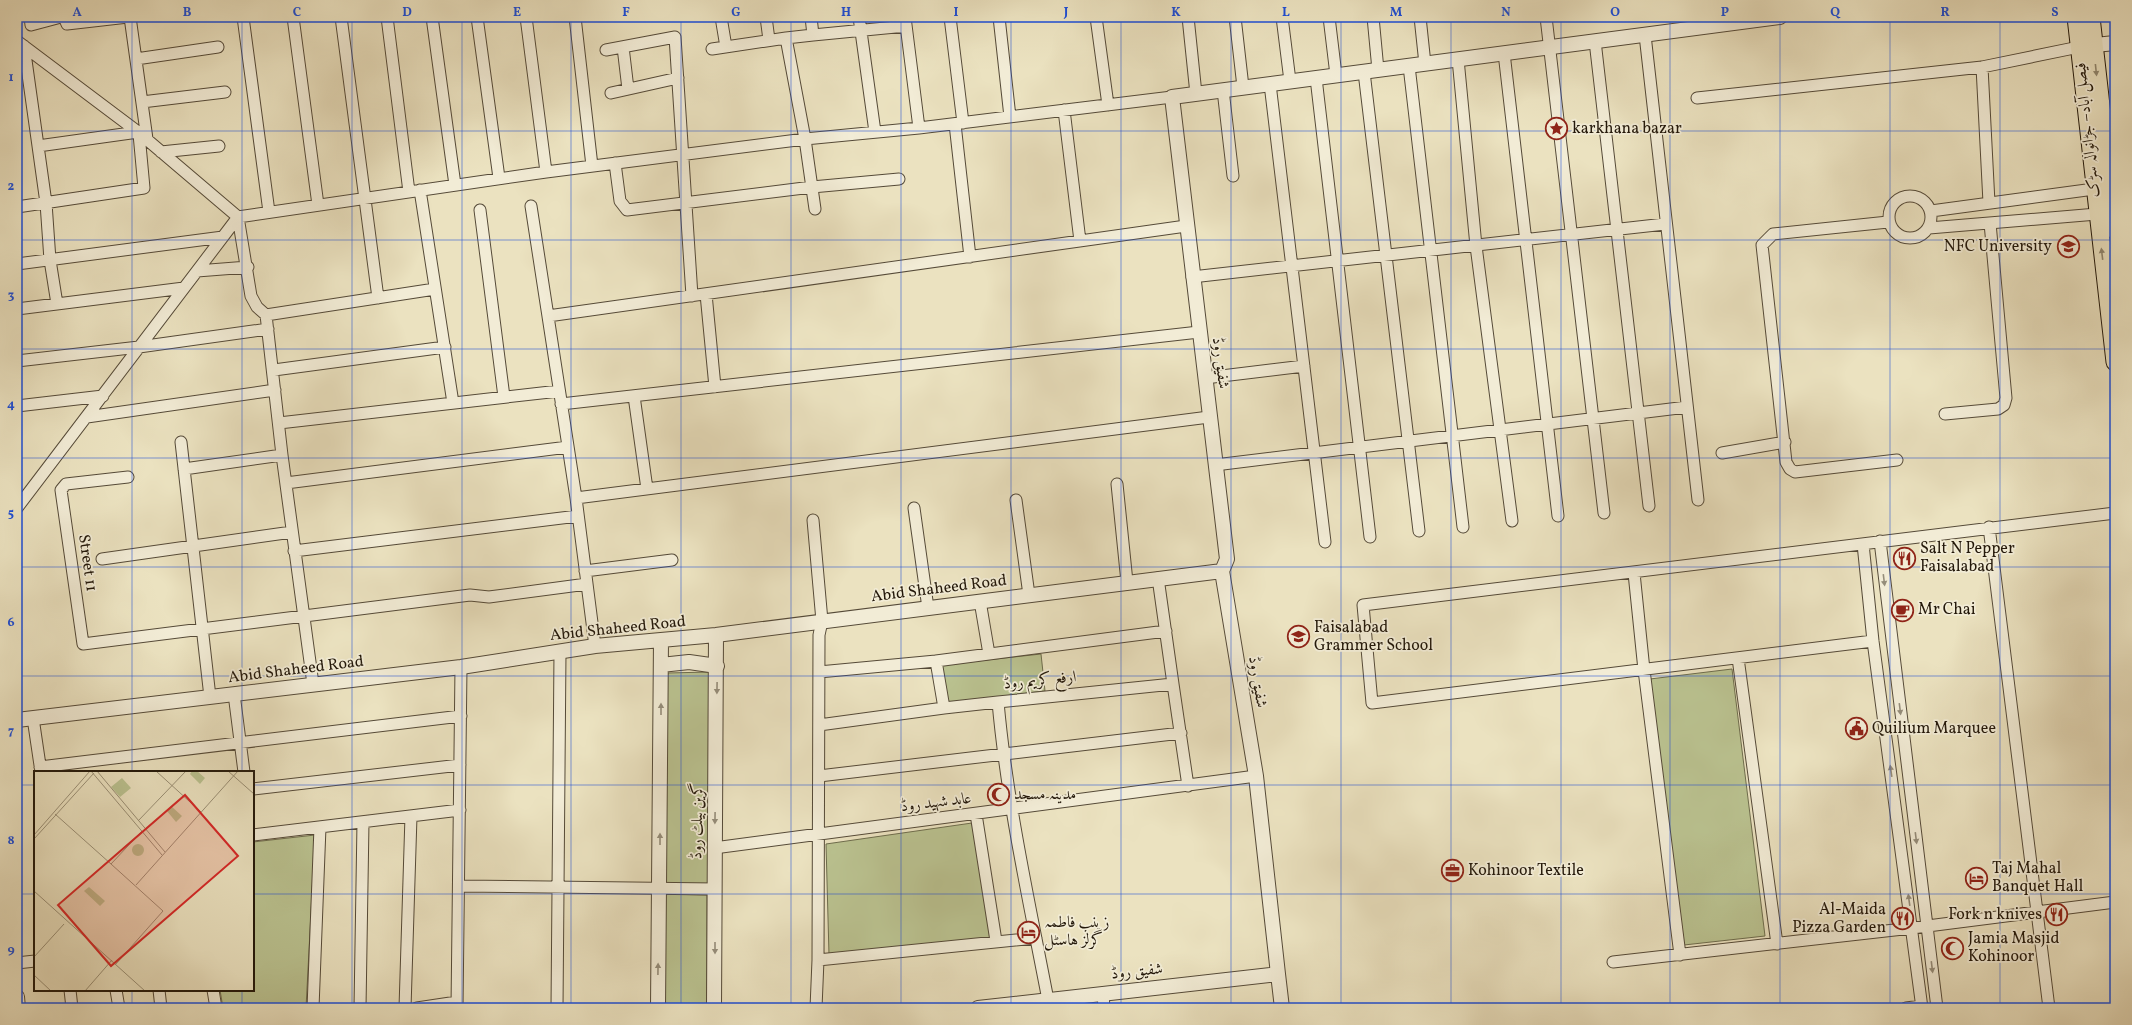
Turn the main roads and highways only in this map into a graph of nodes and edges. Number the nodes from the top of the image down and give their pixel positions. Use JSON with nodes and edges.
{"nodes":[{"id":1,"x":2076,"y":17,"type":"edge"},
{"id":2,"x":2091,"y":17,"type":"edge"},
{"id":3,"x":2086,"y":46,"type":"junction"},
{"id":4,"x":2110,"y":148,"type":"edge"},
{"id":5,"x":2115,"y":230,"type":"edge"},
{"id":6,"x":2115,"y":362,"type":"edge"}],
"edges":[{"from":1,"to":3,"type":"main road","name":"فیصل آباد– جڑانوالہ سڑک"},
{"from":2,"to":3,"type":"main road","name":"فیصل آباد– جڑانوالہ سڑک"},
{"from":3,"to":4,"type":"main road","name":"فیصل آباد– جڑانوالہ سڑک","one_way":true},
{"from":6,"to":3,"type":"main road","name":"فیصل آباد– جڑانوالہ سڑک","one_way":true},
{"from":4,"to":5,"type":"main road","name":"فیصل آباد– جڑانوالہ سڑک"}]}
